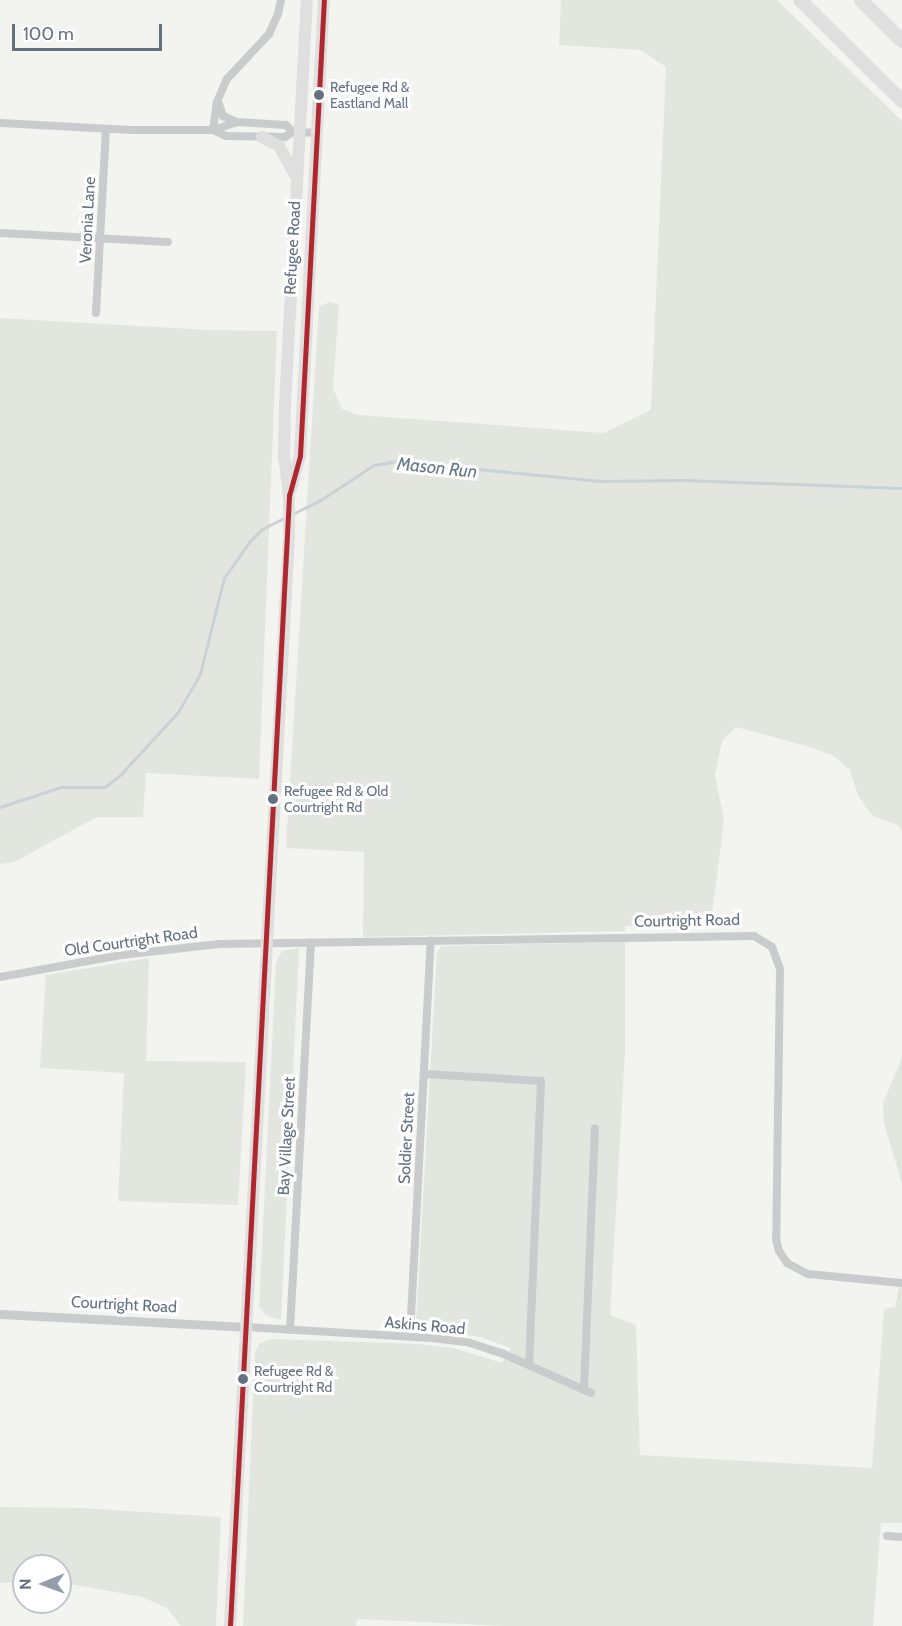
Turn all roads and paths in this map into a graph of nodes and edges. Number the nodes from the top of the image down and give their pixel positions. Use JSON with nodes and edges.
{"nodes":[{"id":1,"x":280,"y":0,"type":"edge"},
{"id":2,"x":307,"y":0,"type":"edge"},
{"id":3,"x":324,"y":0,"type":"edge"},
{"id":4,"x":800,"y":0,"type":"edge"},
{"id":5,"x":861,"y":0,"type":"edge"},
{"id":6,"x":902,"y":41,"type":"edge"},
{"id":7,"x":218,"y":99,"type":"junction"},
{"id":8,"x":902,"y":101,"type":"edge"},
{"id":9,"x":237,"y":122,"type":"junction"},
{"id":10,"x":0,"y":123,"type":"edge"},
{"id":11,"x":106,"y":129,"type":"junction"},
{"id":12,"x":213,"y":130,"type":"junction"},
{"id":13,"x":297,"y":132,"type":"junction"},
{"id":14,"x":316,"y":133,"type":"junction"},
{"id":15,"x":262,"y":137,"type":"junction"},
{"id":16,"x":297,"y":179,"type":"junction"},
{"id":17,"x":0,"y":233,"type":"edge"},
{"id":18,"x":100,"y":239,"type":"junction"},
{"id":19,"x":168,"y":242,"type":"dead end"},
{"id":20,"x":96,"y":313,"type":"dead end"},
{"id":21,"x":289,"y":502,"type":"junction"},
{"id":22,"x":431,"y":941,"type":"junction"},
{"id":23,"x":311,"y":943,"type":"junction"},
{"id":24,"x":267,"y":944,"type":"junction"},
{"id":25,"x":0,"y":977,"type":"edge"},
{"id":26,"x":424,"y":1074,"type":"junction"},
{"id":27,"x":595,"y":1128,"type":"dead end"},
{"id":28,"x":902,"y":1283,"type":"edge"},
{"id":29,"x":0,"y":1314,"type":"edge"},
{"id":30,"x":246,"y":1327,"type":"junction"},
{"id":31,"x":290,"y":1330,"type":"junction"},
{"id":32,"x":410,"y":1336,"type":"junction"},
{"id":33,"x":529,"y":1365,"type":"junction"},
{"id":34,"x":887,"y":1536,"type":"dead end"},
{"id":35,"x":902,"y":1537,"type":"edge"},
{"id":36,"x":230,"y":1626,"type":"edge"}],
"edges":[{"from":1,"to":7,"type":"street"},
{"from":2,"to":13,"type":"main road","name":"Refugee Road"},
{"from":3,"to":14,"type":"main road","name":"Refugee Road"},
{"from":4,"to":8,"type":"highway"},
{"from":5,"to":6,"type":"highway"},
{"from":7,"to":9,"type":"street"},
{"from":7,"to":12,"type":"street"},
{"from":9,"to":12,"type":"street"},
{"from":9,"to":13,"type":"street"},
{"from":10,"to":11,"type":"street"},
{"from":11,"to":12,"type":"street"},
{"from":11,"to":18,"type":"street","name":"Veronia Lane"},
{"from":12,"to":15,"type":"street"},
{"from":13,"to":14,"type":"street"},
{"from":13,"to":15,"type":"street"},
{"from":13,"to":16,"type":"main road","name":"Refugee Road"},
{"from":14,"to":21,"type":"main road","name":"Refugee Road"},
{"from":15,"to":16,"type":"main road"},
{"from":16,"to":21,"type":"main road","name":"Refugee Road"},
{"from":17,"to":18,"type":"street"},
{"from":18,"to":19,"type":"street"},
{"from":18,"to":20,"type":"street","name":"Veronia Lane"},
{"from":21,"to":24,"type":"main road","name":"Refugee Road"},
{"from":22,"to":23,"type":"street","name":"Courtright Road"},
{"from":22,"to":26,"type":"street","name":"Soldier Street"},
{"from":22,"to":28,"type":"street","name":"Courtright Road"},
{"from":23,"to":24,"type":"street","name":"Courtright Road"},
{"from":23,"to":31,"type":"street","name":"Bay Village Street"},
{"from":24,"to":25,"type":"street","name":"Old Courtright Road"},
{"from":24,"to":30,"type":"main road","name":"Refugee Road"},
{"from":26,"to":32,"type":"street","name":"Soldier Street"},
{"from":26,"to":33,"type":"street"},
{"from":27,"to":33,"type":"street","name":"Askins Road"},
{"from":29,"to":30,"type":"street","name":"Courtright Road"},
{"from":30,"to":31,"type":"street","name":"Askins Road"},
{"from":30,"to":36,"type":"main road","name":"Refugee Road"},
{"from":31,"to":32,"type":"street","name":"Askins Road"},
{"from":32,"to":33,"type":"street","name":"Askins Road"},
{"from":34,"to":35,"type":"street"}]}
